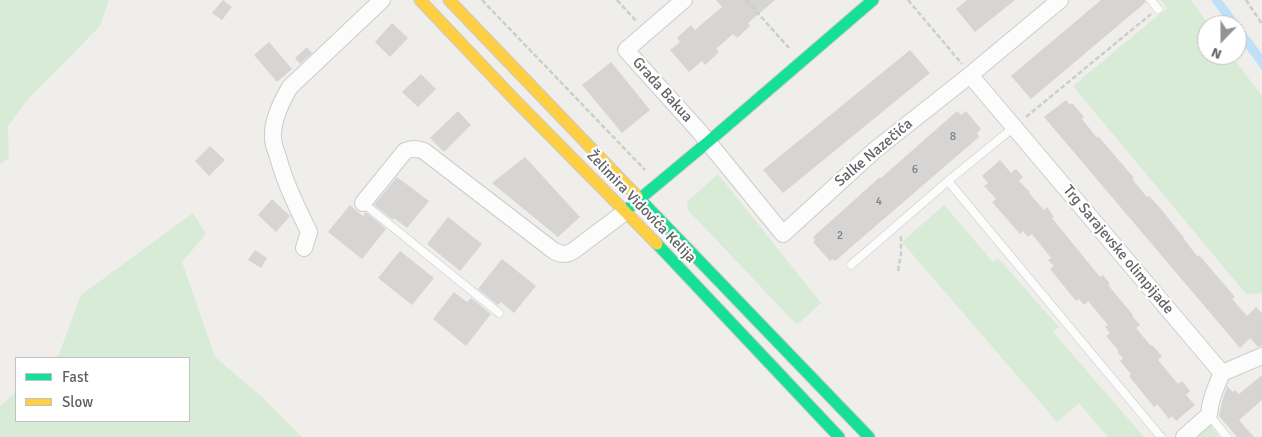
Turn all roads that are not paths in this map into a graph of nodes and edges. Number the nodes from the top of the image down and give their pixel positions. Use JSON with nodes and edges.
{"nodes":[{"id":1,"x":382,"y":0,"type":"edge"},
{"id":2,"x":420,"y":0,"type":"edge"},
{"id":3,"x":449,"y":0,"type":"edge"},
{"id":4,"x":684,"y":0,"type":"edge"},
{"id":5,"x":873,"y":0,"type":"edge"},
{"id":6,"x":1060,"y":0,"type":"edge"},
{"id":7,"x":1151,"y":0,"type":"edge"},
{"id":8,"x":1158,"y":8,"type":"road end"},
{"id":9,"x":970,"y":75,"type":"junction"},
{"id":10,"x":1014,"y":127,"type":"junction"},
{"id":11,"x":708,"y":142,"type":"junction"},
{"id":12,"x":948,"y":181,"type":"junction"},
{"id":13,"x":641,"y":198,"type":"junction"},
{"id":14,"x":363,"y":203,"type":"joint"},
{"id":15,"x":625,"y":212,"type":"junction"},
{"id":16,"x":304,"y":248,"type":"dead end"},
{"id":17,"x":851,"y":265,"type":"dead end"},
{"id":18,"x":499,"y":313,"type":"dead end"},
{"id":19,"x":1262,"y":356,"type":"edge"},
{"id":20,"x":1222,"y":373,"type":"junction"},
{"id":21,"x":1209,"y":415,"type":"junction"},
{"id":22,"x":839,"y":437,"type":"edge"},
{"id":23,"x":869,"y":437,"type":"edge"},
{"id":24,"x":1161,"y":437,"type":"edge"},
{"id":25,"x":1184,"y":437,"type":"edge"},
{"id":26,"x":1227,"y":437,"type":"edge"}],
"edges":[{"from":1,"to":16,"type":"street"},
{"from":2,"to":15,"type":"main road","name":"Želimira Vidovića Kelija"},
{"from":3,"to":13,"type":"main road","name":"Želimira Vidovića Kelija"},
{"from":4,"to":11,"type":"street","name":"Grada Bakua"},
{"from":5,"to":11,"type":"main road"},
{"from":6,"to":9,"type":"street","name":"Salke Nazečića"},
{"from":7,"to":8,"type":"lane"},
{"from":9,"to":10,"type":"street","name":"Trg Sarajevske olimpijade"},
{"from":9,"to":11,"type":"street","name":"Salke Nazečića"},
{"from":10,"to":12,"type":"lane"},
{"from":10,"to":20,"type":"street","name":"Trg Sarajevske olimpijade"},
{"from":11,"to":13,"type":"main road"},
{"from":12,"to":17,"type":"lane"},
{"from":12,"to":24,"type":"lane"},
{"from":13,"to":15,"type":"main road"},
{"from":13,"to":23,"type":"main road","name":"Želimira Vidovića Kelija"},
{"from":14,"to":15,"type":"street"},
{"from":14,"to":18,"type":"lane"},
{"from":15,"to":22,"type":"main road","name":"Želimira Vidovića Kelija"},
{"from":19,"to":20,"type":"street"},
{"from":20,"to":21,"type":"street"},
{"from":21,"to":25,"type":"street"},
{"from":21,"to":26,"type":"lane"}]}
